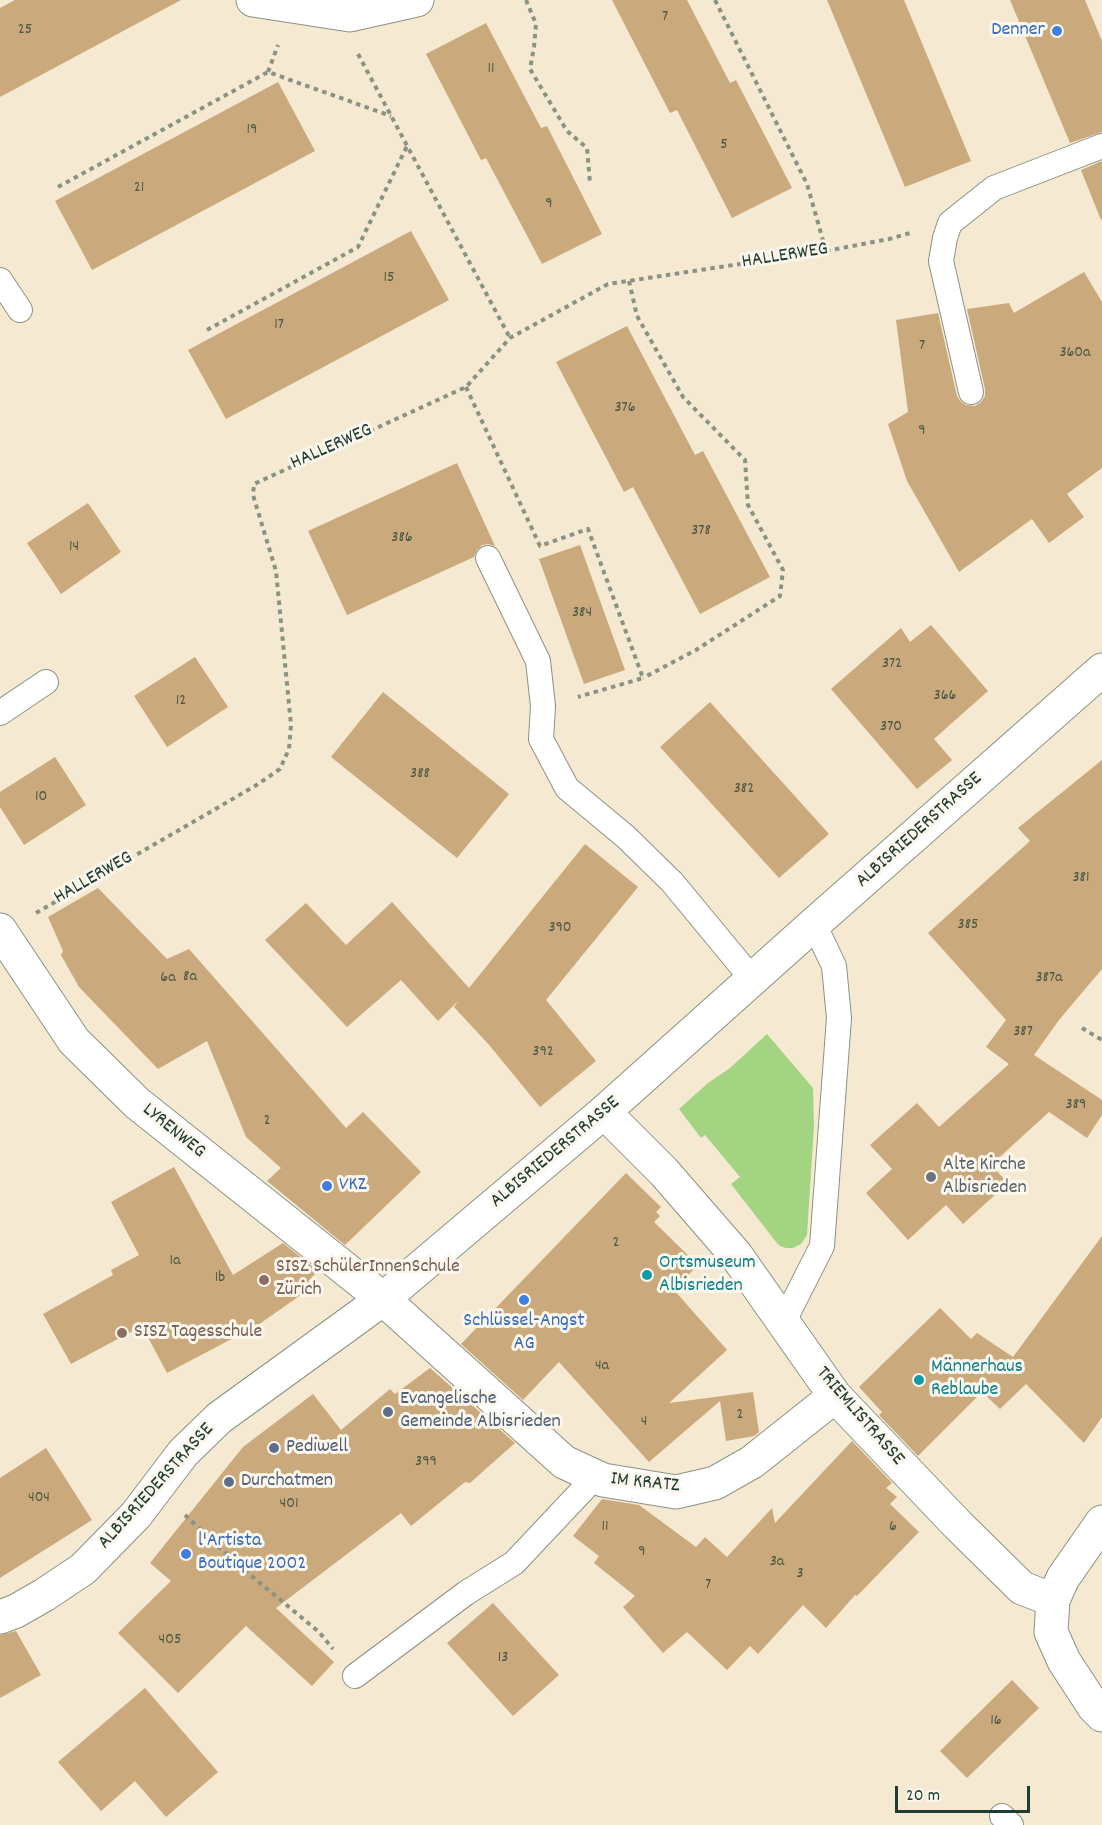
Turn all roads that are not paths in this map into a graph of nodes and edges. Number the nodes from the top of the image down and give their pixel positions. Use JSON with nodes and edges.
{"nodes":[{"id":1,"x":253,"y":0,"type":"edge"},
{"id":2,"x":417,"y":0,"type":"edge"},
{"id":3,"x":1102,"y":146,"type":"edge"},
{"id":4,"x":0,"y":280,"type":"edge"},
{"id":5,"x":20,"y":310,"type":"dead end"},
{"id":6,"x":971,"y":392,"type":"dead end"},
{"id":7,"x":488,"y":558,"type":"dead end"},
{"id":8,"x":1102,"y":670,"type":"edge"},
{"id":9,"x":46,"y":682,"type":"dead end"},
{"id":10,"x":0,"y":713,"type":"edge"},
{"id":11,"x":814,"y":924,"type":"junction"},
{"id":12,"x":0,"y":930,"type":"edge"},
{"id":13,"x":753,"y":980,"type":"junction"},
{"id":14,"x":604,"y":1113,"type":"junction"},
{"id":15,"x":383,"y":1299,"type":"junction"},
{"id":16,"x":783,"y":1323,"type":"junction"},
{"id":17,"x":835,"y":1396,"type":"junction"},
{"id":18,"x":595,"y":1477,"type":"junction"},
{"id":19,"x":1102,"y":1522,"type":"edge"},
{"id":20,"x":1053,"y":1600,"type":"junction"},
{"id":21,"x":0,"y":1617,"type":"edge"},
{"id":22,"x":355,"y":1676,"type":"road end"},
{"id":23,"x":1102,"y":1715,"type":"edge"}],
"edges":[{"from":1,"to":2,"type":"street"},
{"from":3,"to":6,"type":"lane"},
{"from":4,"to":5,"type":"lane"},
{"from":7,"to":13,"type":"lane"},
{"from":8,"to":11,"type":"street","name":"ALBISRIEDERSTRASSE"},
{"from":9,"to":10,"type":"lane"},
{"from":11,"to":13,"type":"street","name":"ALBISRIEDERSTRASSE"},
{"from":11,"to":16,"type":"lane"},
{"from":12,"to":15,"type":"street","name":"LYRENWEG"},
{"from":13,"to":14,"type":"street","name":"ALBISRIEDERSTRASSE"},
{"from":14,"to":15,"type":"street","name":"ALBISRIEDERSTRASSE"},
{"from":14,"to":16,"type":"street","name":"TRIEMLISTRASSE"},
{"from":15,"to":18,"type":"street","name":"IM KRATZ"},
{"from":15,"to":21,"type":"street","name":"ALBISRIEDERSTRASSE"},
{"from":16,"to":17,"type":"street","name":"TRIEMLISTRASSE"},
{"from":17,"to":18,"type":"street","name":"IM KRATZ"},
{"from":17,"to":20,"type":"street","name":"TRIEMLISTRASSE"},
{"from":18,"to":22,"type":"lane"},
{"from":19,"to":20,"type":"street"},
{"from":20,"to":23,"type":"street"}]}
